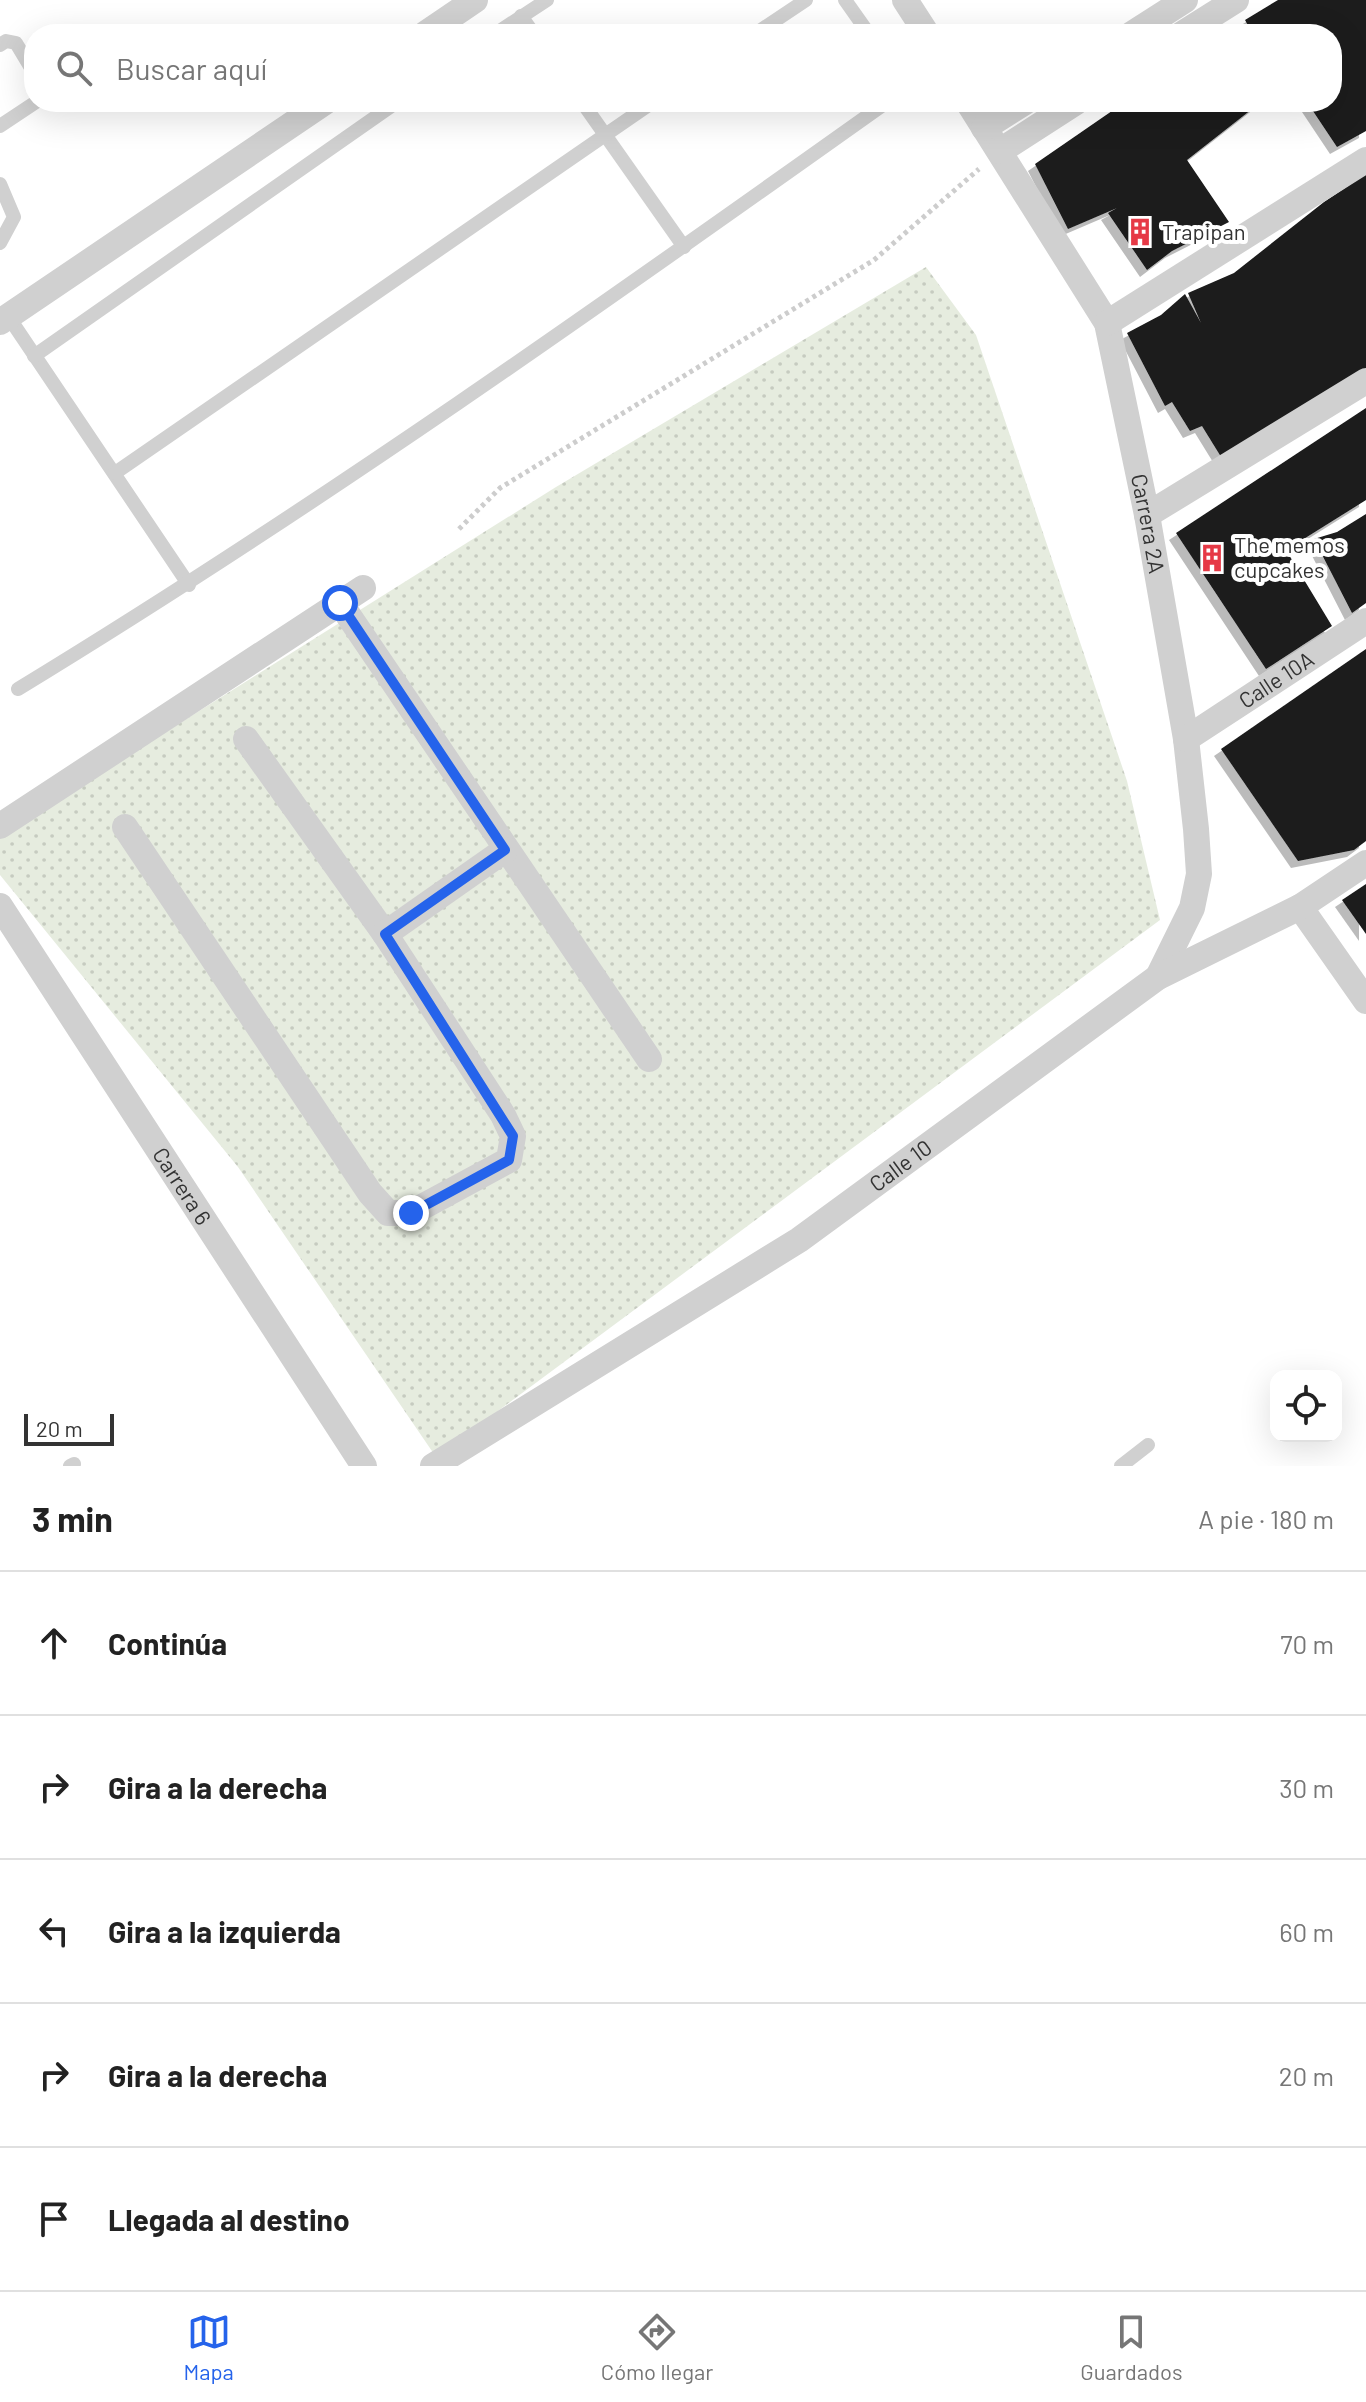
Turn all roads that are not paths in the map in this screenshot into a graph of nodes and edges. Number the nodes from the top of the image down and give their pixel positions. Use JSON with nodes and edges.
{"nodes":[{"id":1,"x":475,"y":0,"type":"edge"},
{"id":2,"x":547,"y":0,"type":"edge"},
{"id":3,"x":806,"y":0,"type":"edge"},
{"id":4,"x":845,"y":0,"type":"edge"},
{"id":5,"x":905,"y":0,"type":"edge"},
{"id":6,"x":1185,"y":0,"type":"edge"},
{"id":7,"x":1236,"y":0,"type":"edge"},
{"id":8,"x":521,"y":16,"type":"junction"},
{"id":9,"x":440,"y":24,"type":"edge"},
{"id":10,"x":509,"y":24,"type":"edge"},
{"id":11,"x":527,"y":24,"type":"edge"},
{"id":12,"x":770,"y":24,"type":"edge"},
{"id":13,"x":862,"y":24,"type":"edge"},
{"id":14,"x":921,"y":24,"type":"edge"},
{"id":15,"x":1148,"y":24,"type":"edge"},
{"id":16,"x":1198,"y":24,"type":"edge"},
{"id":17,"x":1,"y":26,"type":"edge"},
{"id":18,"x":3,"y":43,"type":"edge"},
{"id":19,"x":24,"y":56,"type":"edge"},
{"id":20,"x":24,"y":110,"type":"edge"},
{"id":21,"x":310,"y":112,"type":"edge"},
{"id":22,"x":383,"y":112,"type":"edge"},
{"id":23,"x":589,"y":112,"type":"edge"},
{"id":24,"x":638,"y":112,"type":"edge"},
{"id":25,"x":873,"y":112,"type":"edge"},
{"id":26,"x":974,"y":112,"type":"edge"},
{"id":27,"x":1009,"y":112,"type":"edge"},
{"id":28,"x":1060,"y":112,"type":"edge"},
{"id":29,"x":0,"y":126,"type":"edge"},
{"id":30,"x":984,"y":128,"type":"junction"},
{"id":31,"x":605,"y":134,"type":"junction"},
{"id":32,"x":1000,"y":151,"type":"junction"},
{"id":33,"x":1366,"y":160,"type":"edge"},
{"id":34,"x":0,"y":184,"type":"edge"},
{"id":35,"x":0,"y":243,"type":"edge"},
{"id":36,"x":684,"y":247,"type":"junction"},
{"id":37,"x":4,"y":319,"type":"edge"},
{"id":38,"x":1107,"y":323,"type":"junction"},
{"id":39,"x":34,"y":356,"type":"junction"},
{"id":40,"x":1366,"y":381,"type":"edge"},
{"id":41,"x":115,"y":473,"type":"junction"},
{"id":42,"x":1147,"y":515,"type":"junction"},
{"id":43,"x":189,"y":585,"type":"junction"},
{"id":44,"x":363,"y":588,"type":"dead end"},
{"id":45,"x":340,"y":603,"type":"junction"},
{"id":46,"x":1366,"y":621,"type":"edge"},
{"id":47,"x":18,"y":689,"type":"dead end"},
{"id":48,"x":246,"y":739,"type":"dead end"},
{"id":49,"x":1186,"y":739,"type":"junction"},
{"id":50,"x":0,"y":826,"type":"edge"},
{"id":51,"x":125,"y":827,"type":"dead end"},
{"id":52,"x":505,"y":850,"type":"junction"},
{"id":53,"x":1366,"y":863,"type":"edge"},
{"id":54,"x":0,"y":906,"type":"edge"},
{"id":55,"x":1300,"y":907,"type":"junction"},
{"id":56,"x":385,"y":934,"type":"junction"},
{"id":57,"x":1158,"y":977,"type":"junction"},
{"id":58,"x":1366,"y":1001,"type":"edge"},
{"id":59,"x":649,"y":1059,"type":"dead end"},
{"id":60,"x":1148,"y":1445,"type":"dead end"},
{"id":61,"x":364,"y":1466,"type":"edge"},
{"id":62,"x":433,"y":1466,"type":"edge"},
{"id":63,"x":1121,"y":1466,"type":"edge"}],
"edges":[{"from":1,"to":9,"type":"street"},
{"from":2,"to":8,"type":"lane"},
{"from":3,"to":12,"type":"lane"},
{"from":4,"to":13,"type":"lane"},
{"from":5,"to":14,"type":"street"},
{"from":6,"to":15,"type":"street"},
{"from":7,"to":16,"type":"street"},
{"from":8,"to":10,"type":"lane"},
{"from":8,"to":11,"type":"lane"},
{"from":17,"to":18,"type":"lane"},
{"from":18,"to":19,"type":"lane"},
{"from":20,"to":29,"type":"lane"},
{"from":21,"to":37,"type":"street"},
{"from":22,"to":39,"type":"lane"},
{"from":23,"to":31,"type":"lane"},
{"from":24,"to":31,"type":"lane"},
{"from":25,"to":36,"type":"lane"},
{"from":26,"to":30,"type":"street","name":"Carrera 2A"},
{"from":27,"to":30,"type":"street"},
{"from":28,"to":32,"type":"street"},
{"from":30,"to":32,"type":"street","name":"Carrera 2A"},
{"from":31,"to":36,"type":"lane"},
{"from":31,"to":41,"type":"lane"},
{"from":32,"to":38,"type":"street","name":"Carrera 2A"},
{"from":33,"to":38,"type":"street"},
{"from":34,"to":35,"type":"lane"},
{"from":36,"to":43,"type":"lane"},
{"from":37,"to":39,"type":"lane"},
{"from":38,"to":42,"type":"street","name":"Carrera 2A"},
{"from":39,"to":41,"type":"lane"},
{"from":40,"to":42,"type":"street"},
{"from":41,"to":43,"type":"lane"},
{"from":42,"to":49,"type":"street","name":"Carrera 2A"},
{"from":43,"to":47,"type":"lane"},
{"from":44,"to":45,"type":"street"},
{"from":45,"to":50,"type":"street"},
{"from":45,"to":52,"type":"street"},
{"from":46,"to":49,"type":"street","name":"Calle 10A"},
{"from":48,"to":56,"type":"street"},
{"from":49,"to":57,"type":"street","name":"Carrera 2A"},
{"from":51,"to":56,"type":"street"},
{"from":52,"to":56,"type":"street"},
{"from":52,"to":59,"type":"street"},
{"from":53,"to":55,"type":"street","name":"Calle 10"},
{"from":54,"to":61,"type":"street","name":"Carrera 6"},
{"from":55,"to":57,"type":"street","name":"Calle 10"},
{"from":55,"to":58,"type":"street"},
{"from":57,"to":62,"type":"street","name":"Calle 10"},
{"from":60,"to":63,"type":"lane"}]}
